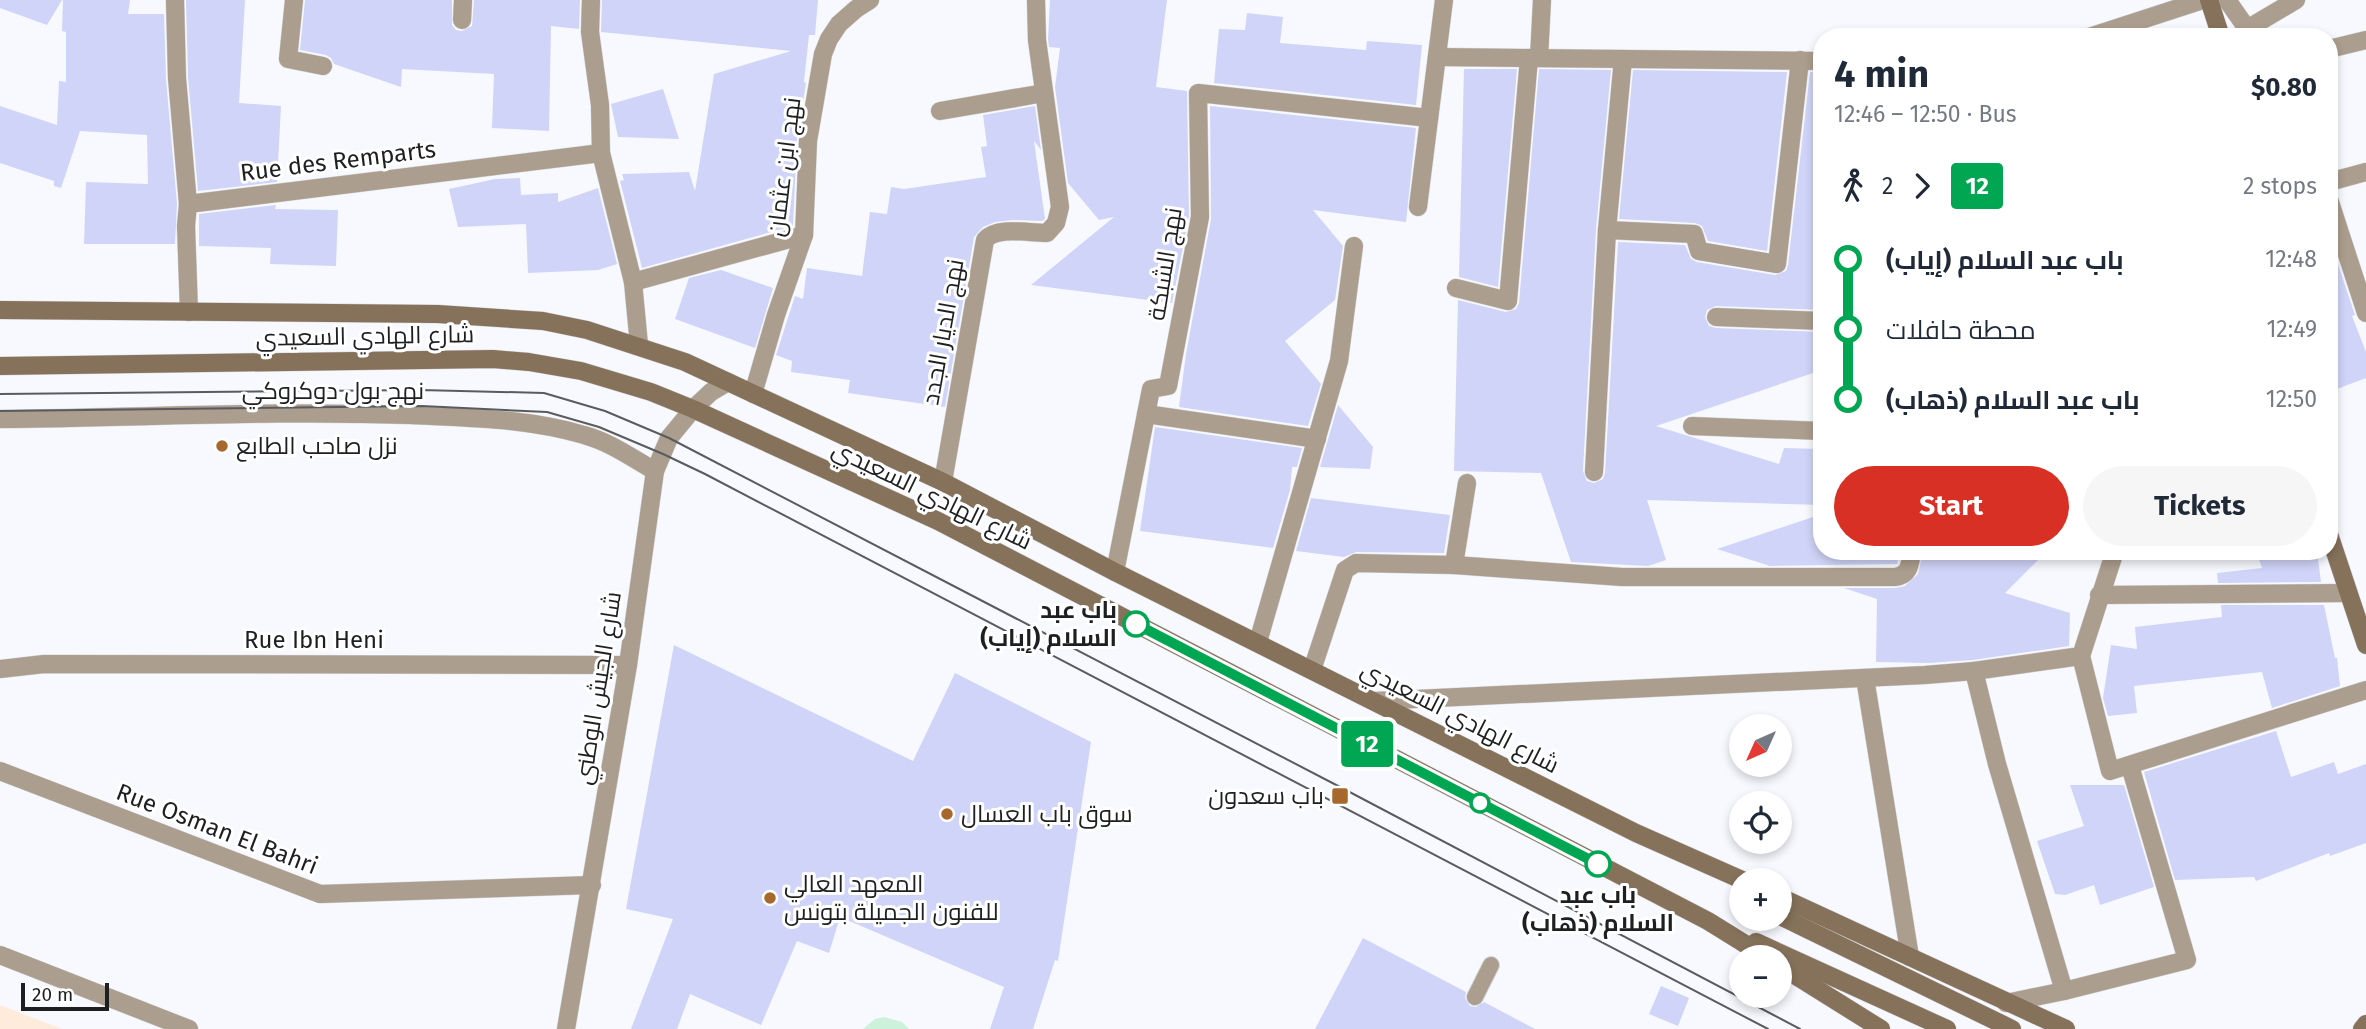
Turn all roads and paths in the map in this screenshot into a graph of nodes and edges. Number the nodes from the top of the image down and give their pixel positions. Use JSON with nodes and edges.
{"nodes":[{"id":1,"x":175,"y":0,"type":"edge"},
{"id":2,"x":294,"y":0,"type":"edge"},
{"id":3,"x":463,"y":0,"type":"edge"},
{"id":4,"x":591,"y":0,"type":"edge"},
{"id":5,"x":870,"y":0,"type":"edge"},
{"id":6,"x":1036,"y":0,"type":"edge"},
{"id":7,"x":1444,"y":0,"type":"edge"},
{"id":8,"x":1542,"y":0,"type":"edge"},
{"id":9,"x":2203,"y":0,"type":"edge"},
{"id":10,"x":2209,"y":0,"type":"edge"},
{"id":11,"x":2227,"y":0,"type":"edge"},
{"id":12,"x":2296,"y":0,"type":"edge"},
{"id":13,"x":462,"y":20,"type":"dead end"},
{"id":14,"x":2117,"y":28,"type":"edge"},
{"id":15,"x":2218,"y":28,"type":"edge"},
{"id":16,"x":2247,"y":28,"type":"edge"},
{"id":17,"x":2257,"y":28,"type":"edge"},
{"id":18,"x":2366,"y":40,"type":"edge"},
{"id":19,"x":2338,"y":47,"type":"edge"},
{"id":20,"x":1437,"y":57,"type":"junction"},
{"id":21,"x":1534,"y":58,"type":"junction"},
{"id":22,"x":1623,"y":59,"type":"junction"},
{"id":23,"x":1800,"y":60,"type":"junction"},
{"id":24,"x":1813,"y":61,"type":"edge"},
{"id":25,"x":323,"y":66,"type":"dead end"},
{"id":26,"x":1044,"y":93,"type":"junction"},
{"id":27,"x":940,"y":111,"type":"dead end"},
{"id":28,"x":1429,"y":118,"type":"junction"},
{"id":29,"x":601,"y":153,"type":"junction"},
{"id":30,"x":2366,"y":172,"type":"edge"},
{"id":31,"x":2338,"y":180,"type":"edge"},
{"id":32,"x":188,"y":204,"type":"junction"},
{"id":33,"x":1418,"y":207,"type":"dead end"},
{"id":34,"x":2338,"y":227,"type":"edge"},
{"id":35,"x":1608,"y":230,"type":"junction"},
{"id":36,"x":804,"y":235,"type":"junction"},
{"id":37,"x":1354,"y":246,"type":"dead end"},
{"id":38,"x":633,"y":282,"type":"junction"},
{"id":39,"x":1456,"y":288,"type":"dead end"},
{"id":40,"x":0,"y":310,"type":"edge"},
{"id":41,"x":2366,"y":311,"type":"edge"},
{"id":42,"x":190,"y":312,"type":"junction"},
{"id":43,"x":1716,"y":317,"type":"dead end"},
{"id":44,"x":1813,"y":321,"type":"edge"},
{"id":45,"x":639,"y":345,"type":"junction"},
{"id":46,"x":0,"y":366,"type":"edge"},
{"id":47,"x":728,"y":382,"type":"junction"},
{"id":48,"x":753,"y":394,"type":"junction"},
{"id":49,"x":693,"y":409,"type":"junction"},
{"id":50,"x":1146,"y":414,"type":"junction"},
{"id":51,"x":0,"y":419,"type":"edge"},
{"id":52,"x":1692,"y":426,"type":"dead end"},
{"id":53,"x":1813,"y":431,"type":"edge"},
{"id":54,"x":1317,"y":439,"type":"junction"},
{"id":55,"x":655,"y":471,"type":"junction"},
{"id":56,"x":1594,"y":472,"type":"dead end"},
{"id":57,"x":943,"y":482,"type":"junction"},
{"id":58,"x":1467,"y":483,"type":"dead end"},
{"id":59,"x":1910,"y":560,"type":"edge"},
{"id":60,"x":2112,"y":560,"type":"edge"},
{"id":61,"x":2337,"y":560,"type":"edge"},
{"id":62,"x":1454,"y":565,"type":"junction"},
{"id":63,"x":1115,"y":572,"type":"junction"},
{"id":64,"x":2348,"y":593,"type":"junction"},
{"id":65,"x":2099,"y":595,"type":"junction"},
{"id":66,"x":1258,"y":642,"type":"junction"},
{"id":67,"x":2366,"y":645,"type":"edge"},
{"id":68,"x":2081,"y":656,"type":"junction"},
{"id":69,"x":628,"y":665,"type":"junction"},
{"id":70,"x":0,"y":669,"type":"edge"},
{"id":71,"x":1312,"y":670,"type":"junction"},
{"id":72,"x":1974,"y":671,"type":"junction"},
{"id":73,"x":1865,"y":678,"type":"junction"},
{"id":74,"x":2366,"y":690,"type":"edge"},
{"id":75,"x":1374,"y":701,"type":"junction"},
{"id":76,"x":2130,"y":766,"type":"junction"},
{"id":77,"x":0,"y":771,"type":"edge"},
{"id":78,"x":1636,"y":833,"type":"junction"},
{"id":79,"x":1729,"y":874,"type":"edge"},
{"id":80,"x":592,"y":885,"type":"junction"},
{"id":81,"x":1729,"y":887,"type":"edge"},
{"id":82,"x":1792,"y":903,"type":"edge"},
{"id":83,"x":1708,"y":921,"type":"junction"},
{"id":84,"x":1792,"y":922,"type":"edge"},
{"id":85,"x":1747,"y":945,"type":"edge"},
{"id":86,"x":0,"y":955,"type":"edge"},
{"id":87,"x":1910,"y":957,"type":"junction"},
{"id":88,"x":1491,"y":965,"type":"dead end"},
{"id":89,"x":1792,"y":973,"type":"edge"},
{"id":90,"x":2064,"y":991,"type":"junction"},
{"id":91,"x":1475,"y":997,"type":"dead end"},
{"id":92,"x":2006,"y":1003,"type":"junction"},
{"id":93,"x":2366,"y":1024,"type":"edge"},
{"id":94,"x":189,"y":1029,"type":"edge"},
{"id":95,"x":566,"y":1029,"type":"edge"},
{"id":96,"x":1881,"y":1029,"type":"edge"},
{"id":97,"x":1947,"y":1029,"type":"edge"},
{"id":98,"x":2012,"y":1029,"type":"edge"},
{"id":99,"x":2066,"y":1029,"type":"edge"},
{"id":100,"x":2362,"y":1029,"type":"edge"}],
"edges":[{"from":1,"to":32,"type":"street"},
{"from":2,"to":25,"type":"street"},
{"from":3,"to":13,"type":"street"},
{"from":4,"to":29,"type":"street"},
{"from":5,"to":36,"type":"street","name":"نهج ابن عثمان"},
{"from":6,"to":26,"type":"street","name":"نهج الديار الجدد"},
{"from":7,"to":20,"type":"street"},
{"from":8,"to":21,"type":"street"},
{"from":9,"to":14,"type":"street"},
{"from":10,"to":15,"type":"main road"},
{"from":11,"to":16,"type":"street"},
{"from":12,"to":17,"type":"street"},
{"from":18,"to":19,"type":"street"},
{"from":20,"to":21,"type":"street"},
{"from":20,"to":28,"type":"street"},
{"from":21,"to":22,"type":"street"},
{"from":21,"to":39,"type":"street"},
{"from":22,"to":23,"type":"street"},
{"from":22,"to":35,"type":"street"},
{"from":23,"to":24,"type":"street"},
{"from":23,"to":35,"type":"street"},
{"from":26,"to":27,"type":"street"},
{"from":26,"to":57,"type":"street","name":"نهج الديار الجدد"},
{"from":28,"to":33,"type":"street"},
{"from":28,"to":50,"type":"street","name":"نهج الشبكة"},
{"from":29,"to":32,"type":"street","name":"Rue des Remparts"},
{"from":29,"to":38,"type":"street"},
{"from":30,"to":31,"type":"street"},
{"from":32,"to":42,"type":"street"},
{"from":34,"to":41,"type":"street"},
{"from":35,"to":56,"type":"street"},
{"from":36,"to":38,"type":"street"},
{"from":36,"to":48,"type":"street","name":"نهج ابن عثمان"},
{"from":37,"to":54,"type":"street"},
{"from":38,"to":45,"type":"street"},
{"from":40,"to":42,"type":"main road","name":"شارع الهادي السعيدي"},
{"from":42,"to":45,"type":"main road","name":"شارع الهادي السعيدي"},
{"from":43,"to":44,"type":"street"},
{"from":45,"to":47,"type":"main road","name":"شارع الهادي السعيدي"},
{"from":46,"to":49,"type":"main road","name":"شارع الهادي السعيدي"},
{"from":47,"to":48,"type":"main road","name":"شارع الهادي السعيدي"},
{"from":47,"to":49,"type":"street","name":"شارع الجيش الوطني"},
{"from":48,"to":57,"type":"main road","name":"شارع الهادي السعيدي"},
{"from":49,"to":55,"type":"street","name":"شارع الجيش الوطني"},
{"from":49,"to":83,"type":"main road","name":"شارع الهادي السعيدي"},
{"from":50,"to":54,"type":"street"},
{"from":50,"to":63,"type":"street","name":"نهج الشبكة"},
{"from":51,"to":55,"type":"street","name":"نهج بول دوكروكي"},
{"from":52,"to":53,"type":"street"},
{"from":54,"to":66,"type":"street"},
{"from":55,"to":69,"type":"street","name":"شارع الجيش الوطني"},
{"from":57,"to":63,"type":"main road","name":"شارع الهادي السعيدي"},
{"from":58,"to":62,"type":"street"},
{"from":59,"to":62,"type":"street"},
{"from":60,"to":65,"type":"street"},
{"from":61,"to":64,"type":"main road"},
{"from":62,"to":71,"type":"street"},
{"from":63,"to":66,"type":"main road","name":"شارع الهادي السعيدي"},
{"from":64,"to":65,"type":"street"},
{"from":64,"to":67,"type":"main road"},
{"from":65,"to":68,"type":"street"},
{"from":66,"to":71,"type":"main road","name":"شارع الهادي السعيدي"},
{"from":68,"to":72,"type":"street"},
{"from":68,"to":76,"type":"street"},
{"from":69,"to":70,"type":"street","name":"Rue Ibn Heni"},
{"from":69,"to":80,"type":"street","name":"شارع الجيش الوطني"},
{"from":71,"to":75,"type":"main road","name":"شارع الهادي السعيدي"},
{"from":72,"to":73,"type":"street"},
{"from":72,"to":90,"type":"street"},
{"from":73,"to":75,"type":"street"},
{"from":73,"to":87,"type":"street"},
{"from":74,"to":76,"type":"street"},
{"from":75,"to":78,"type":"main road","name":"شارع الهادي السعيدي"},
{"from":76,"to":90,"type":"street"},
{"from":77,"to":80,"type":"street","name":"Rue Osman El Bahri"},
{"from":78,"to":79,"type":"main road","name":"شارع الهادي السعيدي"},
{"from":78,"to":81,"type":"main road"},
{"from":80,"to":95,"type":"street","name":"شارع الجيش الوطني"},
{"from":82,"to":87,"type":"main road"},
{"from":83,"to":85,"type":"main road","name":"شارع الهادي السعيدي"},
{"from":83,"to":97,"type":"main road"},
{"from":84,"to":98,"type":"main road"},
{"from":86,"to":94,"type":"street"},
{"from":87,"to":92,"type":"main road"},
{"from":88,"to":91,"type":"lane"},
{"from":89,"to":96,"type":"main road"},
{"from":90,"to":92,"type":"street"},
{"from":92,"to":99,"type":"main road"},
{"from":93,"to":100,"type":"main road"}]}
